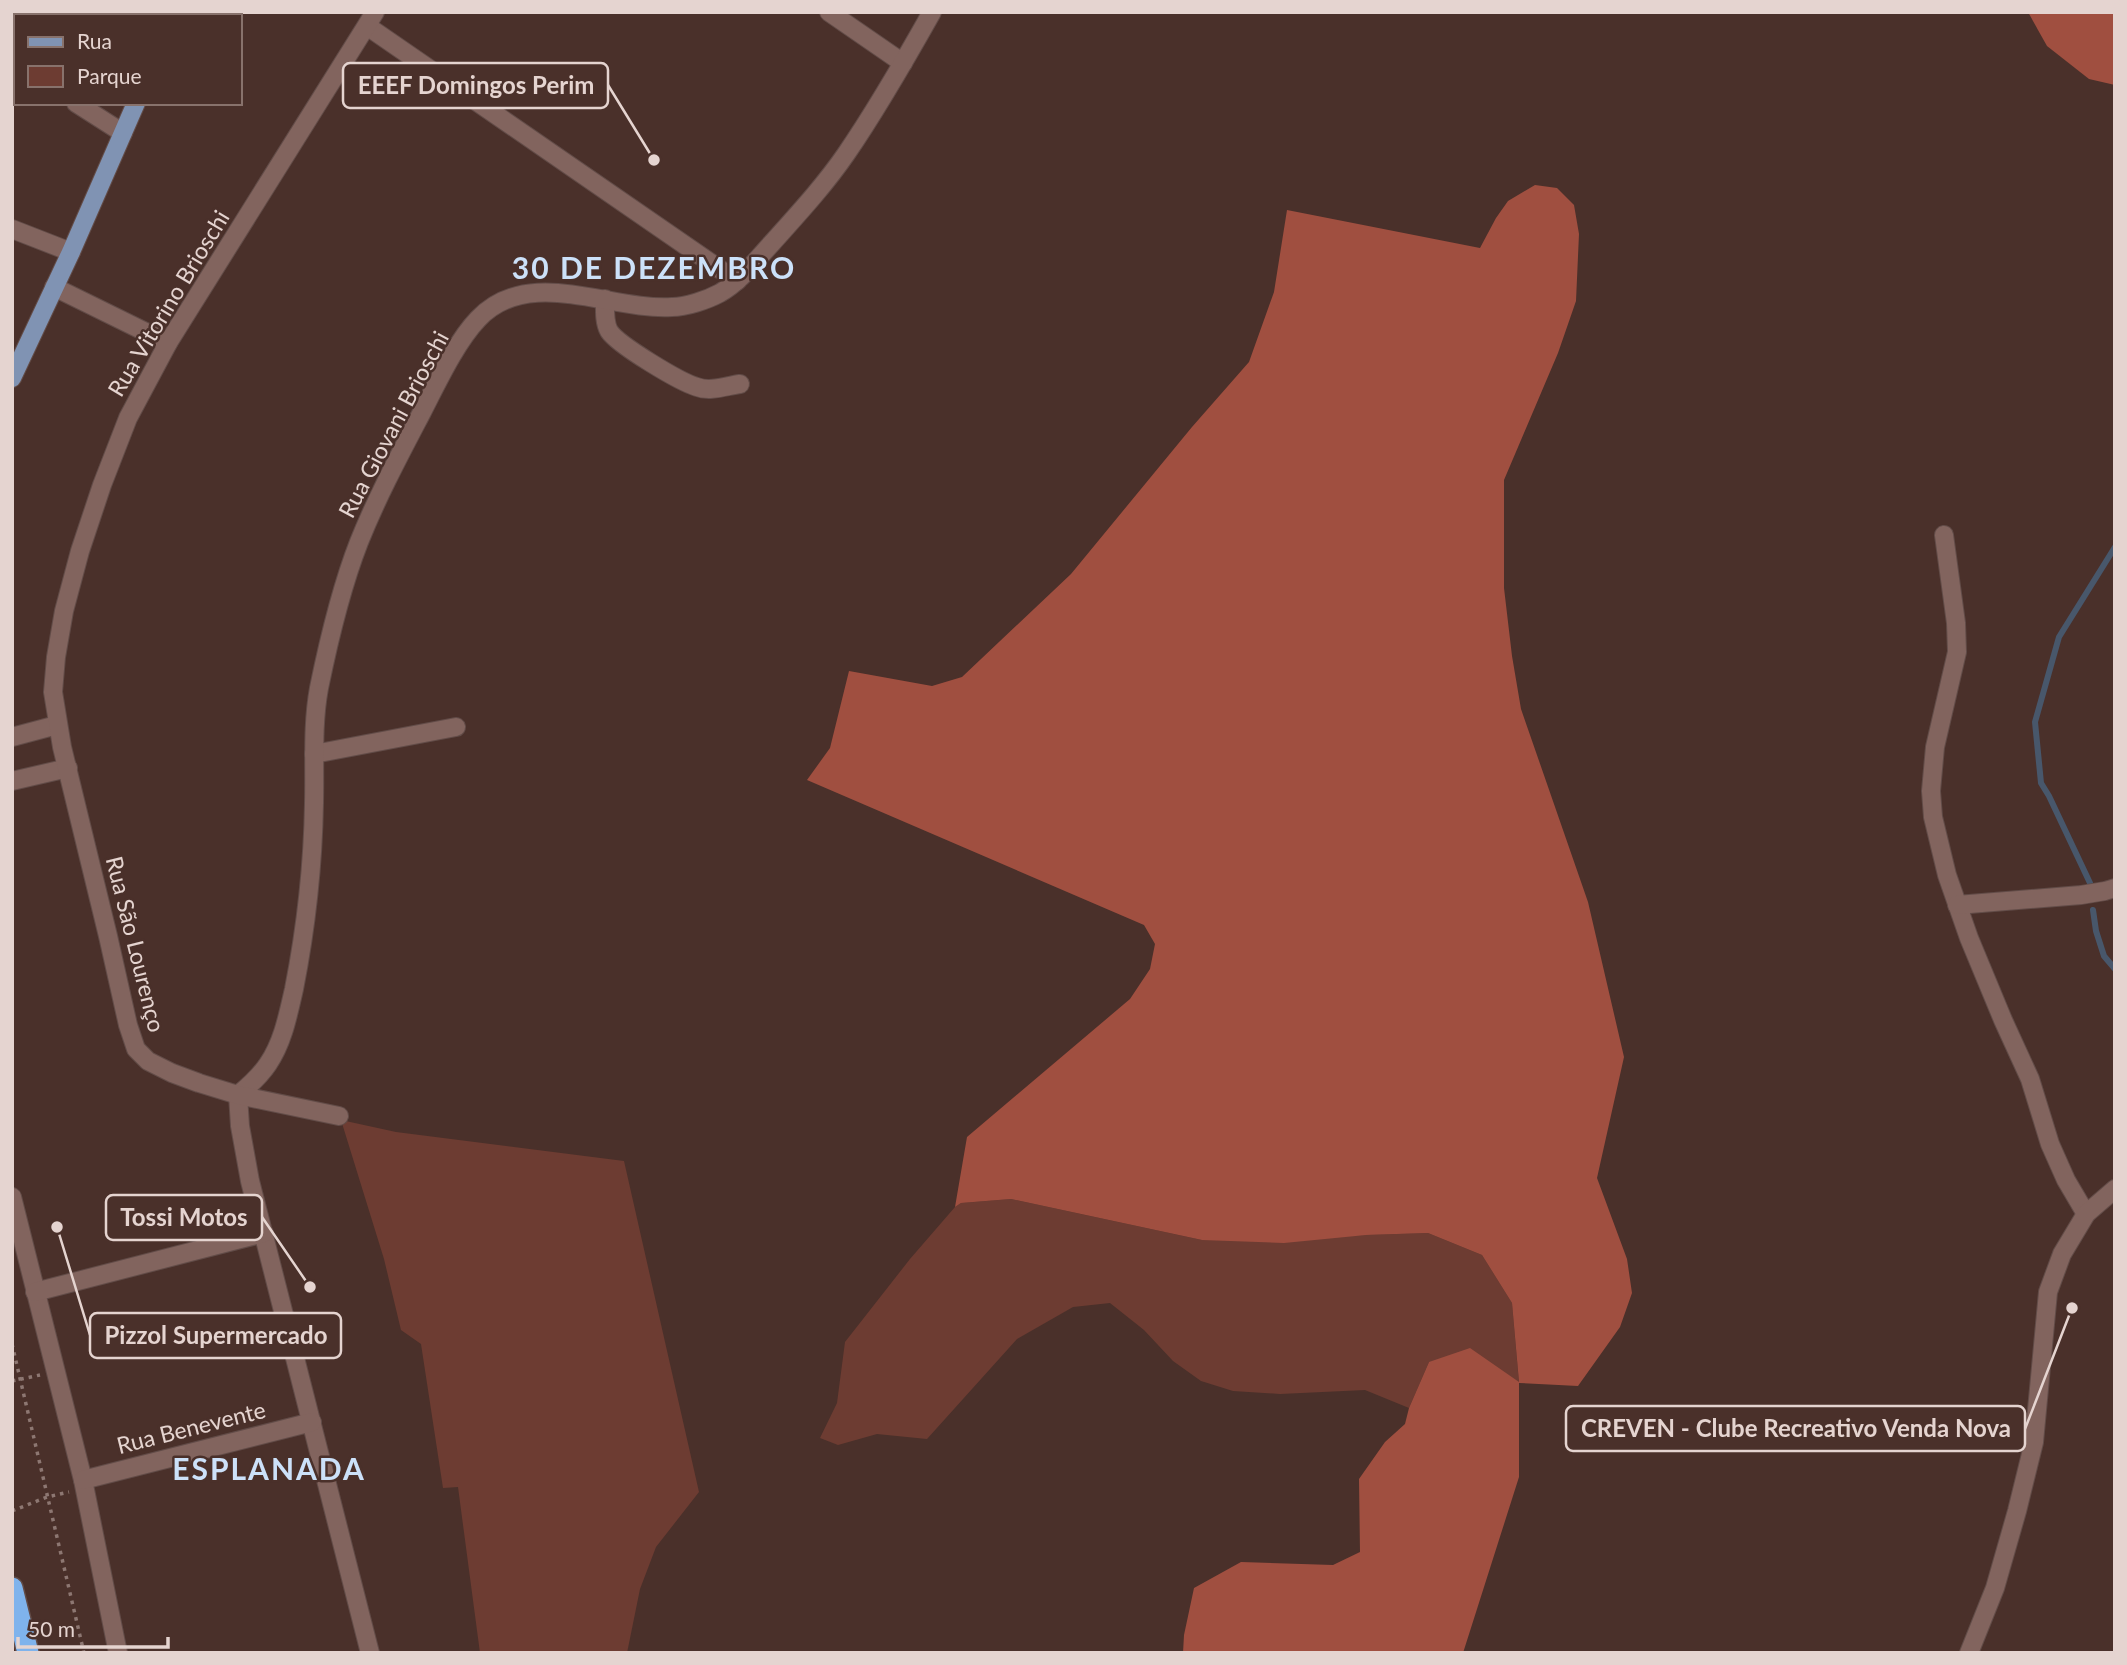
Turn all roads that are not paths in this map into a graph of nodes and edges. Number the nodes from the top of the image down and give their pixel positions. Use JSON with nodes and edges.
{"nodes":[{"id":1,"x":829,"y":12,"type":"edge"},
{"id":2,"x":932,"y":12,"type":"edge"},
{"id":3,"x":371,"y":19,"type":"edge"},
{"id":4,"x":903,"y":63,"type":"junction"},
{"id":5,"x":79,"y":105,"type":"edge"},
{"id":6,"x":135,"y":105,"type":"edge"},
{"id":7,"x":123,"y":133,"type":"junction"},
{"id":8,"x":12,"y":229,"type":"edge"},
{"id":9,"x":71,"y":252,"type":"junction"},
{"id":10,"x":737,"y":281,"type":"junction"},
{"id":11,"x":54,"y":287,"type":"junction"},
{"id":12,"x":605,"y":299,"type":"junction"},
{"id":13,"x":168,"y":343,"type":"junction"},
{"id":14,"x":12,"y":378,"type":"edge"},
{"id":15,"x":740,"y":384,"type":"dead end"},
{"id":16,"x":1944,"y":535,"type":"dead end"},
{"id":17,"x":57,"y":725,"type":"junction"},
{"id":18,"x":456,"y":727,"type":"dead end"},
{"id":19,"x":12,"y":737,"type":"edge"},
{"id":20,"x":314,"y":754,"type":"junction"},
{"id":21,"x":68,"y":768,"type":"junction"},
{"id":22,"x":12,"y":781,"type":"edge"},
{"id":23,"x":2115,"y":888,"type":"edge"},
{"id":24,"x":1957,"y":905,"type":"junction"},
{"id":25,"x":238,"y":1095,"type":"junction"},
{"id":26,"x":339,"y":1116,"type":"dead end"},
{"id":27,"x":2115,"y":1189,"type":"edge"},
{"id":28,"x":12,"y":1197,"type":"edge"},
{"id":29,"x":2086,"y":1214,"type":"junction"},
{"id":30,"x":264,"y":1233,"type":"junction"},
{"id":31,"x":35,"y":1292,"type":"junction"},
{"id":32,"x":312,"y":1422,"type":"junction"},
{"id":33,"x":83,"y":1484,"type":"junction"},
{"id":34,"x":12,"y":1588,"type":"edge"},
{"id":35,"x":28,"y":1653,"type":"edge"},
{"id":36,"x":118,"y":1653,"type":"edge"},
{"id":37,"x":370,"y":1653,"type":"edge"},
{"id":38,"x":1969,"y":1653,"type":"edge"}],
"edges":[{"from":1,"to":4,"type":"street"},
{"from":2,"to":4,"type":"street","name":"Rua Giovani Brioschi"},
{"from":3,"to":10,"type":"street"},
{"from":3,"to":13,"type":"street","name":"Rua Vitorino Brioschi"},
{"from":4,"to":10,"type":"street","name":"Rua Giovani Brioschi"},
{"from":5,"to":7,"type":"street"},
{"from":6,"to":7,"type":"main road"},
{"from":7,"to":9,"type":"main road"},
{"from":8,"to":9,"type":"street"},
{"from":9,"to":11,"type":"main road"},
{"from":10,"to":12,"type":"street","name":"Rua Giovani Brioschi"},
{"from":11,"to":13,"type":"street"},
{"from":11,"to":14,"type":"main road"},
{"from":12,"to":15,"type":"street"},
{"from":12,"to":20,"type":"street","name":"Rua Giovani Brioschi"},
{"from":13,"to":17,"type":"street","name":"Rua Vitorino Brioschi"},
{"from":16,"to":24,"type":"street"},
{"from":17,"to":19,"type":"street"},
{"from":17,"to":21,"type":"street","name":"Rua Vitorino Brioschi"},
{"from":18,"to":20,"type":"street"},
{"from":20,"to":25,"type":"street","name":"Rua Giovani Brioschi"},
{"from":21,"to":22,"type":"street"},
{"from":21,"to":25,"type":"street","name":"Rua São Lourenço"},
{"from":23,"to":24,"type":"street"},
{"from":24,"to":29,"type":"street"},
{"from":25,"to":26,"type":"street","name":"Rua São Lourenço"},
{"from":25,"to":30,"type":"street"},
{"from":27,"to":29,"type":"street"},
{"from":28,"to":31,"type":"street"},
{"from":29,"to":38,"type":"street"},
{"from":30,"to":31,"type":"street"},
{"from":30,"to":32,"type":"street"},
{"from":31,"to":33,"type":"street"},
{"from":32,"to":33,"type":"street","name":"Rua Benevente"},
{"from":32,"to":37,"type":"street"},
{"from":33,"to":36,"type":"street"},
{"from":34,"to":35,"type":"highway"}]}
